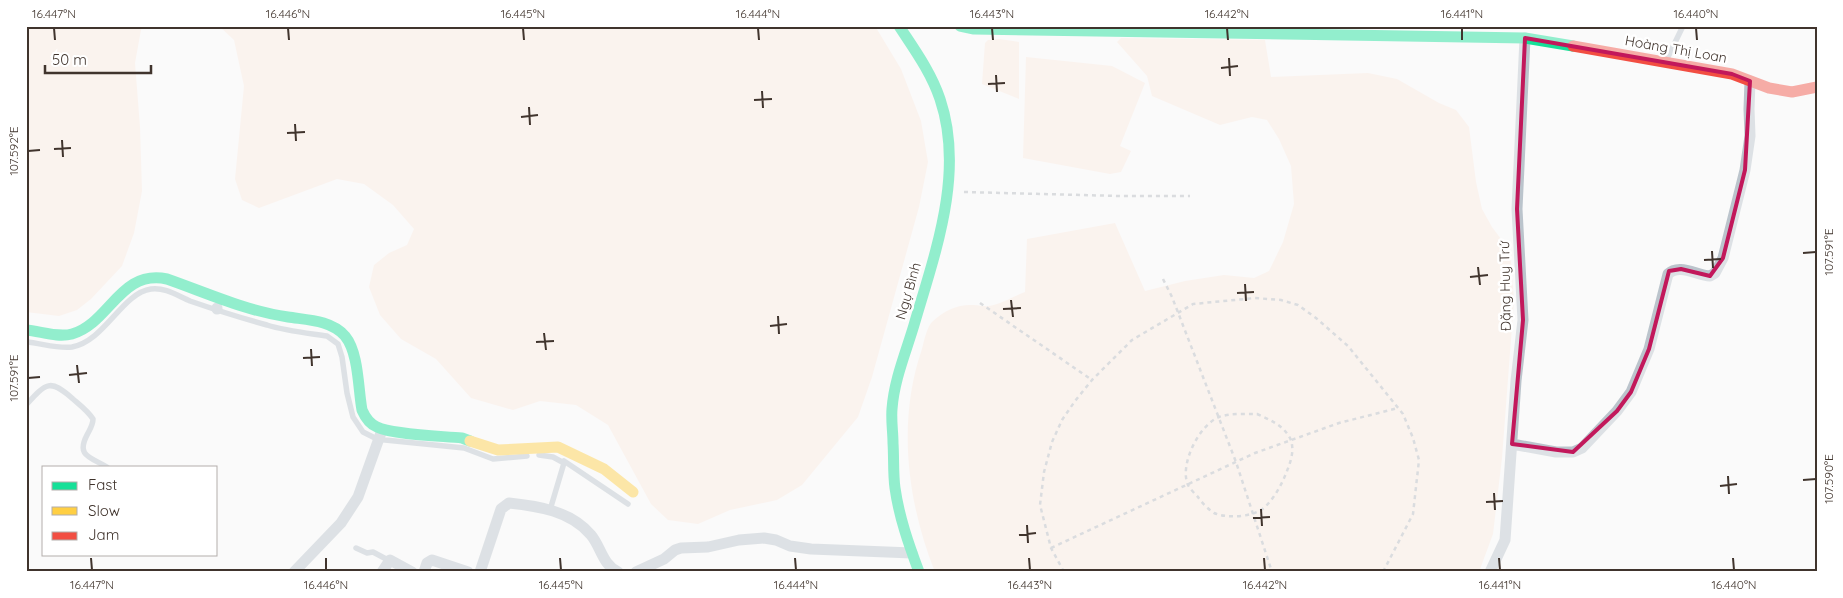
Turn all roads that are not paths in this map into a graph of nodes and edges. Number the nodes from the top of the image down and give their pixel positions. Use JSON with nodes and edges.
{"nodes":[{"id":1,"x":899,"y":26,"type":"edge"},
{"id":2,"x":960,"y":26,"type":"edge"},
{"id":3,"x":1683,"y":26,"type":"edge"},
{"id":4,"x":1526,"y":35,"type":"junction"},
{"id":5,"x":1665,"y":63,"type":"junction"},
{"id":6,"x":1750,"y":81,"type":"junction"},
{"id":7,"x":1817,"y":87,"type":"edge"},
{"id":8,"x":218,"y":304,"type":"junction"},
{"id":9,"x":26,"y":330,"type":"edge"},
{"id":10,"x":26,"y":342,"type":"edge"},
{"id":11,"x":26,"y":404,"type":"edge"},
{"id":12,"x":381,"y":434,"type":"junction"},
{"id":13,"x":1512,"y":444,"type":"junction"},
{"id":14,"x":566,"y":456,"type":"junction"},
{"id":15,"x":105,"y":466,"type":"edge"},
{"id":16,"x":632,"y":492,"type":"dead end"},
{"id":17,"x":628,"y":504,"type":"dead end"},
{"id":18,"x":550,"y":510,"type":"junction"},
{"id":19,"x":356,"y":548,"type":"dead end"},
{"id":20,"x":912,"y":553,"type":"junction"},
{"id":21,"x":388,"y":560,"type":"junction"},
{"id":22,"x":294,"y":572,"type":"edge"},
{"id":23,"x":382,"y":572,"type":"edge"},
{"id":24,"x":412,"y":572,"type":"edge"},
{"id":25,"x":424,"y":572,"type":"edge"},
{"id":26,"x":468,"y":572,"type":"edge"},
{"id":27,"x":480,"y":572,"type":"edge"},
{"id":28,"x":618,"y":572,"type":"edge"},
{"id":29,"x":636,"y":572,"type":"edge"},
{"id":30,"x":919,"y":572,"type":"edge"},
{"id":31,"x":1490,"y":572,"type":"edge"}],
"edges":[{"from":1,"to":20,"type":"main road","name":"Ngự Bình"},
{"from":2,"to":4,"type":"main road","name":"Hoàng Thị Loan"},
{"from":3,"to":5,"type":"lane"},
{"from":4,"to":5,"type":"main road","name":"Hoàng Thị Loan"},
{"from":4,"to":13,"type":"street","name":"Đặng Huy Trứ"},
{"from":5,"to":6,"type":"main road","name":"Hoàng Thị Loan"},
{"from":6,"to":7,"type":"main road","name":"Hoàng Thị Loan"},
{"from":6,"to":13,"type":"street"},
{"from":8,"to":9,"type":"main road"},
{"from":8,"to":10,"type":"lane"},
{"from":8,"to":12,"type":"main road"},
{"from":11,"to":15,"type":"lane"},
{"from":12,"to":14,"type":"main road"},
{"from":12,"to":22,"type":"street"},
{"from":13,"to":31,"type":"street","name":"Đặng Huy Trứ"},
{"from":14,"to":16,"type":"main road"},
{"from":14,"to":17,"type":"lane"},
{"from":14,"to":18,"type":"lane"},
{"from":18,"to":27,"type":"street"},
{"from":18,"to":28,"type":"street"},
{"from":19,"to":21,"type":"lane"},
{"from":20,"to":29,"type":"street"},
{"from":20,"to":30,"type":"main road","name":"Ngự Bình"},
{"from":21,"to":23,"type":"street"},
{"from":21,"to":24,"type":"street"},
{"from":25,"to":26,"type":"street"}]}
